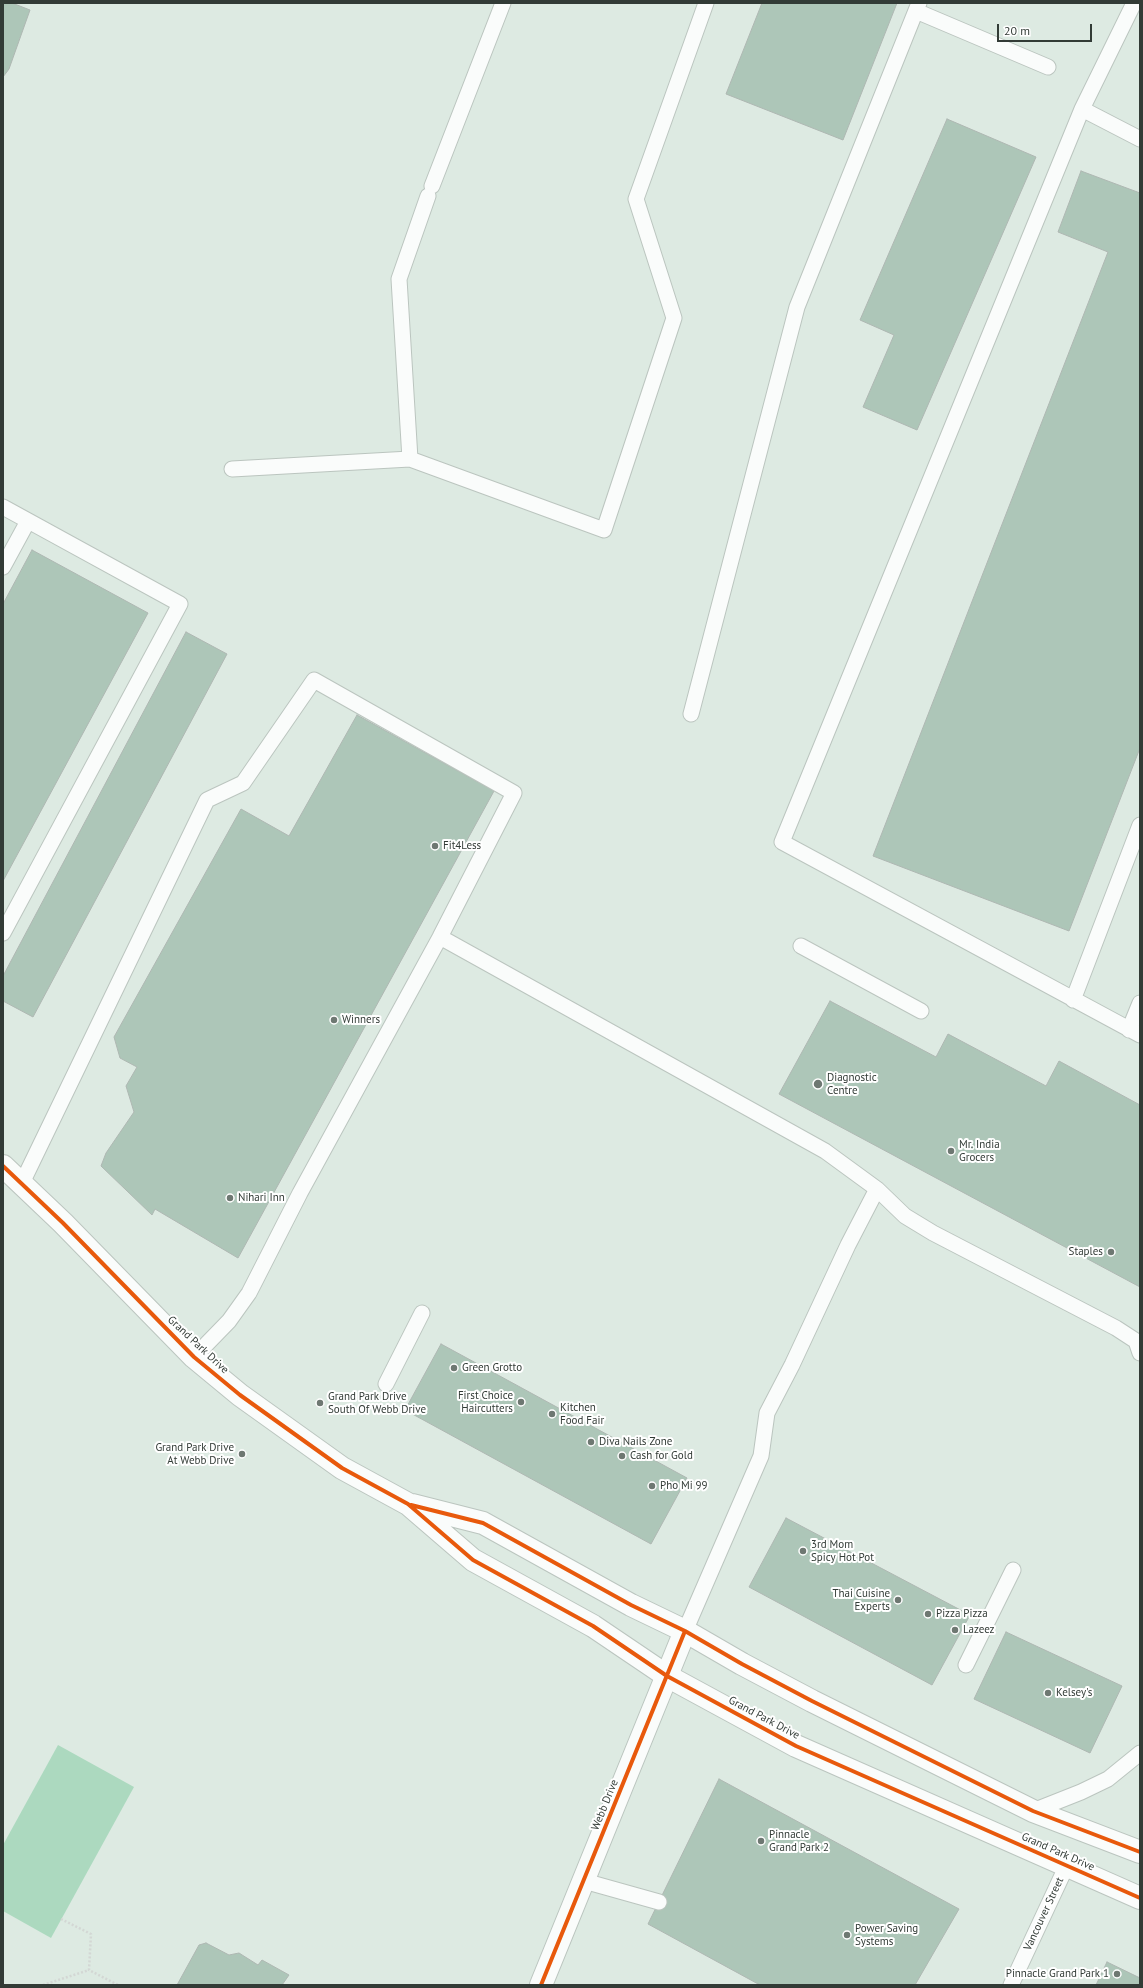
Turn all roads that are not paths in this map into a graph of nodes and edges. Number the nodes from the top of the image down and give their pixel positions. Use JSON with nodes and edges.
{"nodes":[{"id":1,"x":503,"y":3,"type":"edge"},
{"id":2,"x":706,"y":3,"type":"edge"},
{"id":3,"x":1134,"y":3,"type":"edge"},
{"id":4,"x":918,"y":7,"type":"edge"},
{"id":5,"x":1048,"y":67,"type":"dead end"},
{"id":6,"x":1082,"y":109,"type":"junction"},
{"id":7,"x":1140,"y":139,"type":"edge"},
{"id":8,"x":410,"y":459,"type":"junction"},
{"id":9,"x":232,"y":469,"type":"dead end"},
{"id":10,"x":3,"y":507,"type":"edge"},
{"id":11,"x":28,"y":521,"type":"junction"},
{"id":12,"x":3,"y":567,"type":"edge"},
{"id":13,"x":691,"y":714,"type":"dead end"},
{"id":14,"x":1140,"y":825,"type":"edge"},
{"id":15,"x":3,"y":933,"type":"edge"},
{"id":16,"x":440,"y":937,"type":"junction"},
{"id":17,"x":801,"y":946,"type":"dead end"},
{"id":18,"x":1073,"y":1000,"type":"junction"},
{"id":19,"x":1140,"y":1003,"type":"edge"},
{"id":20,"x":921,"y":1011,"type":"dead end"},
{"id":21,"x":1134,"y":1033,"type":"edge"},
{"id":22,"x":3,"y":1166,"type":"edge"},
{"id":23,"x":22,"y":1183,"type":"junction"},
{"id":24,"x":877,"y":1188,"type":"junction"},
{"id":25,"x":422,"y":1313,"type":"dead end"},
{"id":26,"x":1140,"y":1353,"type":"edge"},
{"id":27,"x":194,"y":1357,"type":"junction"},
{"id":28,"x":386,"y":1384,"type":"dead end"},
{"id":29,"x":408,"y":1504,"type":"junction"},
{"id":30,"x":1013,"y":1570,"type":"dead end"},
{"id":31,"x":685,"y":1631,"type":"junction"},
{"id":32,"x":966,"y":1665,"type":"dead end"},
{"id":33,"x":667,"y":1676,"type":"junction"},
{"id":34,"x":1140,"y":1753,"type":"edge"},
{"id":35,"x":1033,"y":1811,"type":"junction"},
{"id":36,"x":1140,"y":1852,"type":"edge"},
{"id":37,"x":1068,"y":1865,"type":"junction"},
{"id":38,"x":584,"y":1881,"type":"junction"},
{"id":39,"x":1140,"y":1898,"type":"edge"},
{"id":40,"x":659,"y":1902,"type":"dead end"},
{"id":41,"x":540,"y":1985,"type":"edge"},
{"id":42,"x":1011,"y":1985,"type":"edge"}],
"edges":[{"from":1,"to":8,"type":"lane"},
{"from":2,"to":8,"type":"lane"},
{"from":3,"to":6,"type":"lane"},
{"from":4,"to":5,"type":"lane"},
{"from":4,"to":13,"type":"lane"},
{"from":6,"to":7,"type":"lane"},
{"from":6,"to":18,"type":"lane"},
{"from":8,"to":9,"type":"lane"},
{"from":10,"to":11,"type":"lane"},
{"from":11,"to":12,"type":"lane"},
{"from":11,"to":15,"type":"lane"},
{"from":14,"to":18,"type":"lane"},
{"from":16,"to":23,"type":"lane"},
{"from":16,"to":24,"type":"lane"},
{"from":16,"to":27,"type":"lane"},
{"from":17,"to":20,"type":"lane"},
{"from":18,"to":21,"type":"lane"},
{"from":19,"to":21,"type":"lane"},
{"from":22,"to":23,"type":"street","name":"Grand Park Drive"},
{"from":23,"to":27,"type":"street","name":"Grand Park Drive"},
{"from":24,"to":26,"type":"lane"},
{"from":24,"to":31,"type":"lane"},
{"from":25,"to":28,"type":"lane"},
{"from":27,"to":29,"type":"street","name":"Grand Park Drive"},
{"from":29,"to":31,"type":"street","name":"Grand Park Drive"},
{"from":29,"to":33,"type":"street","name":"Grand Park Drive"},
{"from":30,"to":32,"type":"lane"},
{"from":31,"to":33,"type":"street","name":"Webb Drive"},
{"from":31,"to":35,"type":"street","name":"Grand Park Drive"},
{"from":33,"to":37,"type":"street","name":"Grand Park Drive"},
{"from":33,"to":38,"type":"street","name":"Webb Drive"},
{"from":34,"to":35,"type":"lane"},
{"from":35,"to":36,"type":"street","name":"Grand Park Drive"},
{"from":37,"to":39,"type":"street","name":"Grand Park Drive"},
{"from":37,"to":42,"type":"lane","name":"Vancouver Street"},
{"from":38,"to":40,"type":"lane"},
{"from":38,"to":41,"type":"street","name":"Webb Drive"}]}
